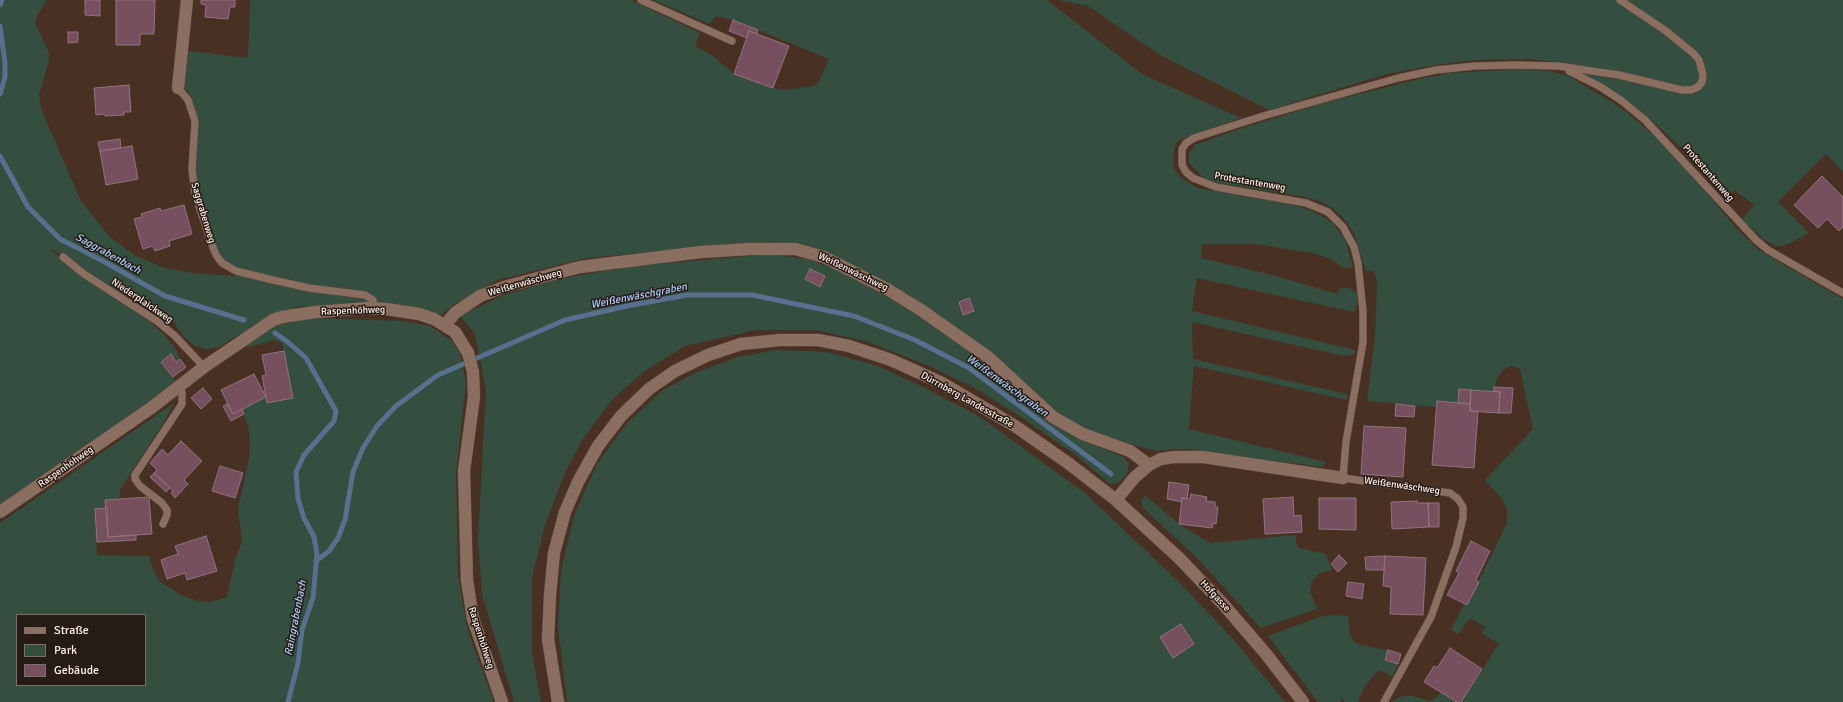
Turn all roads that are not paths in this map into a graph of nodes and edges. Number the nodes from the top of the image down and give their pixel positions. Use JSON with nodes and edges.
{"nodes":[{"id":1,"x":187,"y":0,"type":"edge"},
{"id":2,"x":641,"y":0,"type":"edge"},
{"id":3,"x":1620,"y":0,"type":"edge"},
{"id":4,"x":732,"y":41,"type":"dead end"},
{"id":5,"x":1558,"y":66,"type":"junction"},
{"id":6,"x":178,"y":88,"type":"joint"},
{"id":7,"x":63,"y":257,"type":"dead end"},
{"id":8,"x":1843,"y":293,"type":"edge"},
{"id":9,"x":375,"y":308,"type":"junction"},
{"id":10,"x":445,"y":325,"type":"junction"},
{"id":11,"x":204,"y":367,"type":"junction"},
{"id":12,"x":180,"y":386,"type":"junction"},
{"id":13,"x":1149,"y":465,"type":"junction"},
{"id":14,"x":1342,"y":478,"type":"junction"},
{"id":15,"x":1116,"y":500,"type":"junction"},
{"id":16,"x":0,"y":512,"type":"edge"},
{"id":17,"x":163,"y":524,"type":"dead end"},
{"id":18,"x":502,"y":702,"type":"edge"},
{"id":19,"x":558,"y":702,"type":"edge"},
{"id":20,"x":1303,"y":702,"type":"edge"},
{"id":21,"x":1384,"y":702,"type":"edge"}],
"edges":[{"from":1,"to":6,"type":"street","name":"Saggrabenweg"},
{"from":2,"to":4,"type":"lane"},
{"from":3,"to":5,"type":"lane","name":"Protestantenweg"},
{"from":5,"to":8,"type":"lane","name":"Protestantenweg"},
{"from":5,"to":14,"type":"lane","name":"Protestantenweg"},
{"from":6,"to":9,"type":"lane","name":"Saggrabenweg"},
{"from":7,"to":11,"type":"lane","name":"Niederplaickweg"},
{"from":9,"to":10,"type":"street","name":"Raspenhöhweg"},
{"from":9,"to":11,"type":"street","name":"Raspenhöhweg"},
{"from":10,"to":13,"type":"street","name":"Weißenwäschweg"},
{"from":10,"to":18,"type":"street","name":"Raspenhöhweg"},
{"from":11,"to":12,"type":"street","name":"Raspenhöhweg"},
{"from":12,"to":16,"type":"street","name":"Raspenhöhweg"},
{"from":12,"to":17,"type":"lane"},
{"from":13,"to":14,"type":"street","name":"Weißenwäschweg"},
{"from":13,"to":15,"type":"street","name":"Weißenwäschweg"},
{"from":14,"to":21,"type":"lane","name":"Weißenwäschweg"},
{"from":15,"to":19,"type":"street","name":"Dürrnberg Landesstraße"},
{"from":15,"to":20,"type":"street","name":"Hofgasse"}]}
